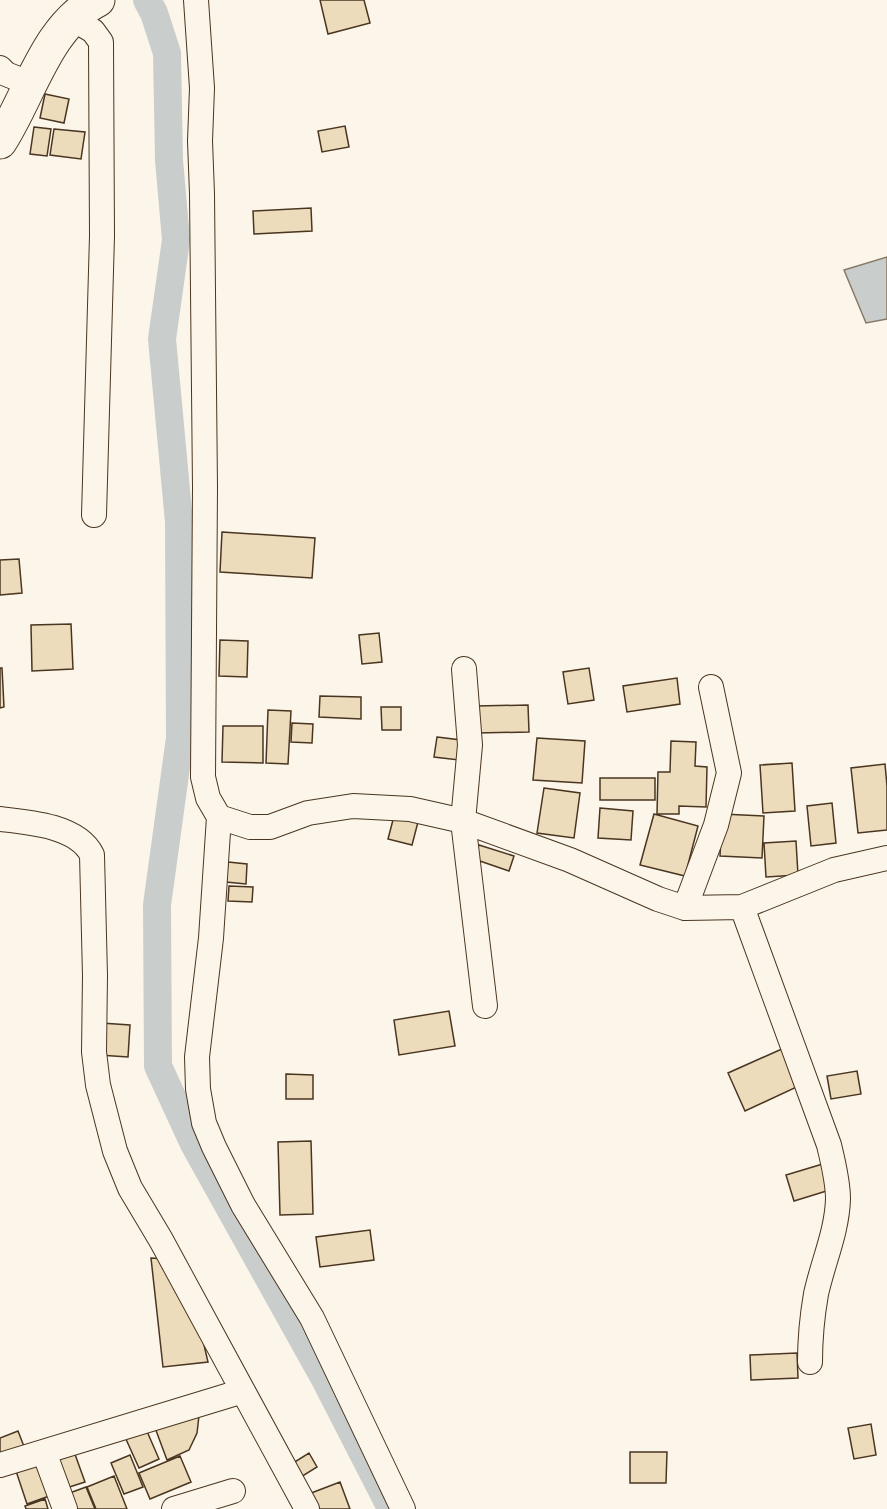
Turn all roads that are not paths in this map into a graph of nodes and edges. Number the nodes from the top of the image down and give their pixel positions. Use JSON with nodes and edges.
{"nodes":[{"id":1,"x":98,"y":0,"type":"edge"},
{"id":2,"x":196,"y":0,"type":"edge"},
{"id":3,"x":71,"y":18,"type":"junction"},
{"id":4,"x":0,"y":68,"type":"edge"},
{"id":5,"x":31,"y":84,"type":"junction"},
{"id":6,"x":0,"y":142,"type":"edge"},
{"id":7,"x":93,"y":515,"type":"dead end"},
{"id":8,"x":464,"y":669,"type":"dead end"},
{"id":9,"x":711,"y":687,"type":"dead end"},
{"id":10,"x":219,"y":817,"type":"junction"},
{"id":11,"x":0,"y":819,"type":"edge"},
{"id":12,"x":463,"y":821,"type":"junction"},
{"id":13,"x":887,"y":858,"type":"edge"},
{"id":14,"x":742,"y":907,"type":"junction"},
{"id":15,"x":685,"y":908,"type":"junction"},
{"id":16,"x":485,"y":1006,"type":"dead end"},
{"id":17,"x":810,"y":1362,"type":"dead end"},
{"id":18,"x":243,"y":1391,"type":"junction"},
{"id":19,"x":44,"y":1452,"type":"junction"},
{"id":20,"x":0,"y":1465,"type":"edge"},
{"id":21,"x":233,"y":1491,"type":"dead end"},
{"id":22,"x":65,"y":1509,"type":"edge"},
{"id":23,"x":174,"y":1509,"type":"edge"},
{"id":24,"x":307,"y":1509,"type":"edge"},
{"id":25,"x":403,"y":1509,"type":"edge"}],
"edges":[{"from":1,"to":3,"type":"street"},
{"from":2,"to":10,"type":"street"},
{"from":3,"to":5,"type":"street"},
{"from":3,"to":7,"type":"street"},
{"from":4,"to":5,"type":"street"},
{"from":5,"to":6,"type":"street"},
{"from":8,"to":12,"type":"street"},
{"from":9,"to":15,"type":"street"},
{"from":10,"to":12,"type":"street"},
{"from":10,"to":25,"type":"street"},
{"from":11,"to":18,"type":"street"},
{"from":12,"to":15,"type":"street"},
{"from":12,"to":16,"type":"street"},
{"from":13,"to":14,"type":"street"},
{"from":14,"to":15,"type":"street"},
{"from":14,"to":17,"type":"street"},
{"from":18,"to":19,"type":"street"},
{"from":18,"to":24,"type":"street"},
{"from":19,"to":20,"type":"street"},
{"from":19,"to":22,"type":"street"},
{"from":21,"to":23,"type":"street"}]}
